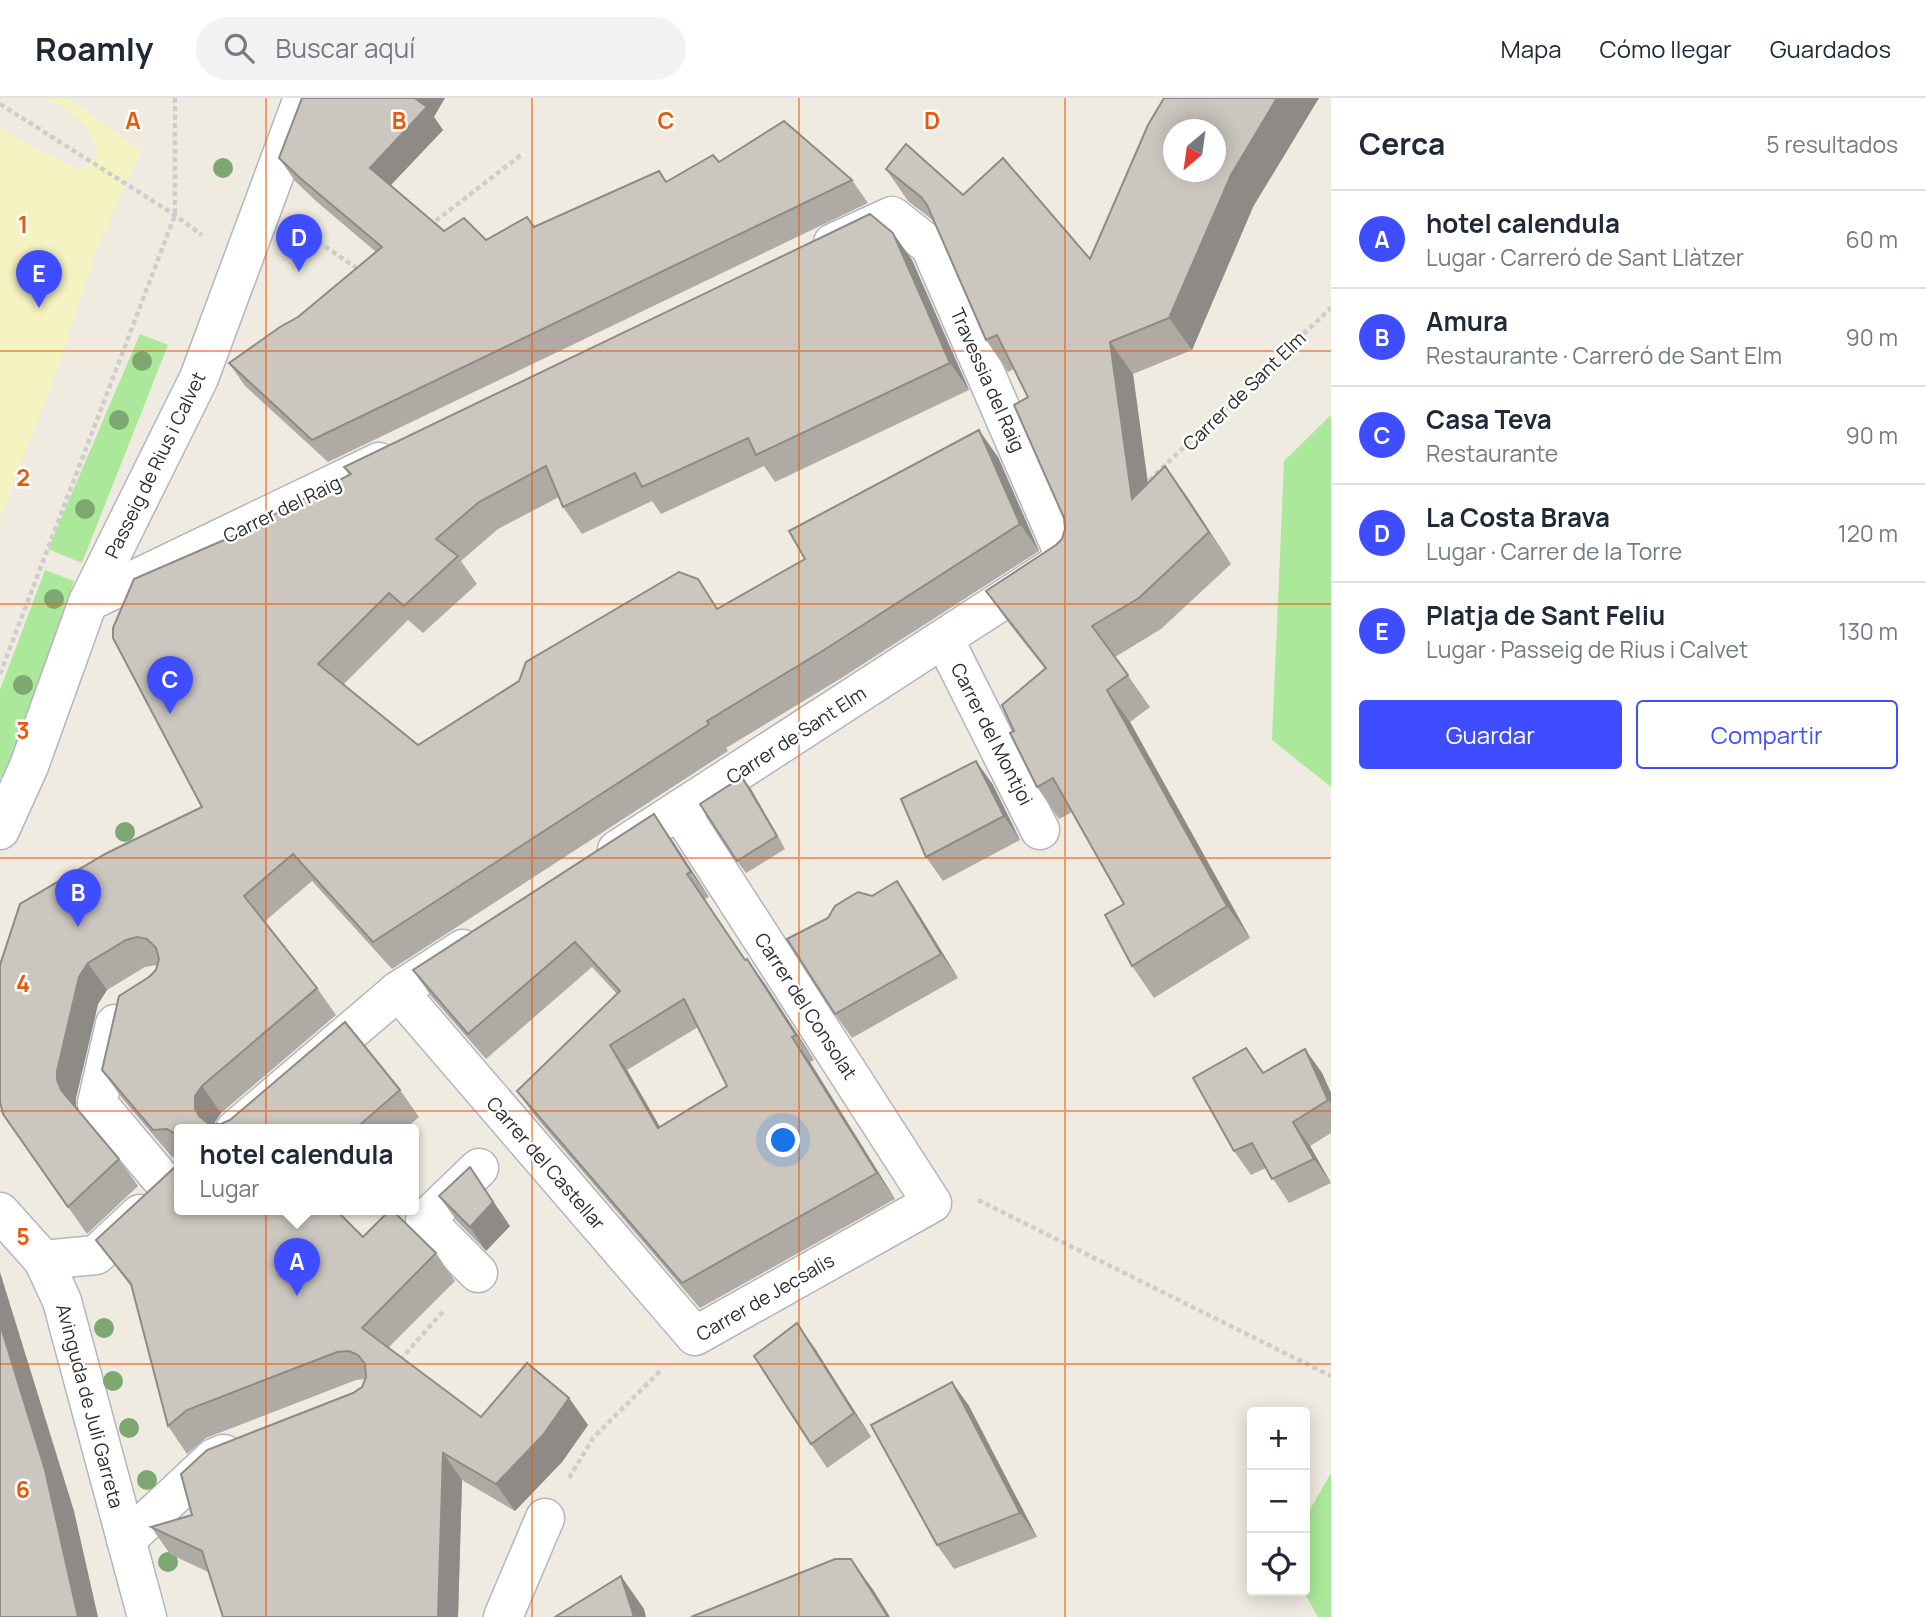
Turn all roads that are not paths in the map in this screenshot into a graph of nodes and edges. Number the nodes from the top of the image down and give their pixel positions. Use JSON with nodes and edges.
{"nodes":[{"id":1,"x":303,"y":98,"type":"edge"},
{"id":2,"x":802,"y":258,"type":"edge"},
{"id":3,"x":245,"y":352,"type":"edge"},
{"id":4,"x":199,"y":378,"type":"junction"},
{"id":5,"x":414,"y":445,"type":"edge"},
{"id":6,"x":1066,"y":559,"type":"joint"},
{"id":7,"x":89,"y":602,"type":"junction"},
{"id":8,"x":944,"y":639,"type":"junction"},
{"id":9,"x":679,"y":810,"type":"junction"},
{"id":10,"x":0,"y":830,"type":"edge"},
{"id":11,"x":1040,"y":830,"type":"dead end"},
{"id":12,"x":585,"y":870,"type":"edge"},
{"id":13,"x":492,"y":931,"type":"edge"},
{"id":14,"x":398,"y":991,"type":"junction"},
{"id":15,"x":138,"y":998,"type":"edge"},
{"id":16,"x":242,"y":1124,"type":"edge"},
{"id":17,"x":480,"y":1168,"type":"dead end"},
{"id":18,"x":174,"y":1182,"type":"edge"},
{"id":19,"x":930,"y":1204,"type":"joint"},
{"id":20,"x":0,"y":1212,"type":"edge"},
{"id":21,"x":43,"y":1260,"type":"junction"},
{"id":22,"x":478,"y":1273,"type":"road end"},
{"id":23,"x":695,"y":1336,"type":"joint"},
{"id":24,"x":252,"y":1443,"type":"edge"},
{"id":25,"x":545,"y":1518,"type":"road end"},
{"id":26,"x":126,"y":1540,"type":"junction"},
{"id":27,"x":147,"y":1617,"type":"edge"},
{"id":28,"x":503,"y":1617,"type":"edge"}],
"edges":[{"from":1,"to":4,"type":"street","name":"Passeig de Rius i Calvet"},
{"from":2,"to":6,"type":"street","name":"Travessia del Raig"},
{"from":3,"to":4,"type":"street"},
{"from":4,"to":7,"type":"street","name":"Passeig de Rius i Calvet"},
{"from":5,"to":7,"type":"street","name":"Carrer del Raig"},
{"from":6,"to":8,"type":"street","name":"Carrer de Sant Elm"},
{"from":7,"to":10,"type":"street","name":"Passeig de Rius i Calvet"},
{"from":8,"to":9,"type":"street","name":"Carrer de Sant Elm"},
{"from":8,"to":11,"type":"street","name":"Carrer del Montjoi"},
{"from":9,"to":12,"type":"street","name":"Carrer de Sant Elm"},
{"from":9,"to":19,"type":"street","name":"Carrer del Consolat"},
{"from":13,"to":14,"type":"street"},
{"from":14,"to":16,"type":"street"},
{"from":14,"to":23,"type":"street","name":"Carrer del Castellar"},
{"from":15,"to":18,"type":"street"},
{"from":17,"to":22,"type":"street"},
{"from":18,"to":21,"type":"street"},
{"from":19,"to":23,"type":"street","name":"Carrer de Jecsalis"},
{"from":20,"to":21,"type":"street","name":"Avinguda de Juli Garreta"},
{"from":21,"to":26,"type":"street","name":"Avinguda de Juli Garreta"},
{"from":24,"to":26,"type":"street"},
{"from":25,"to":28,"type":"street"},
{"from":26,"to":27,"type":"street","name":"Avinguda de Juli Garreta"}]}
